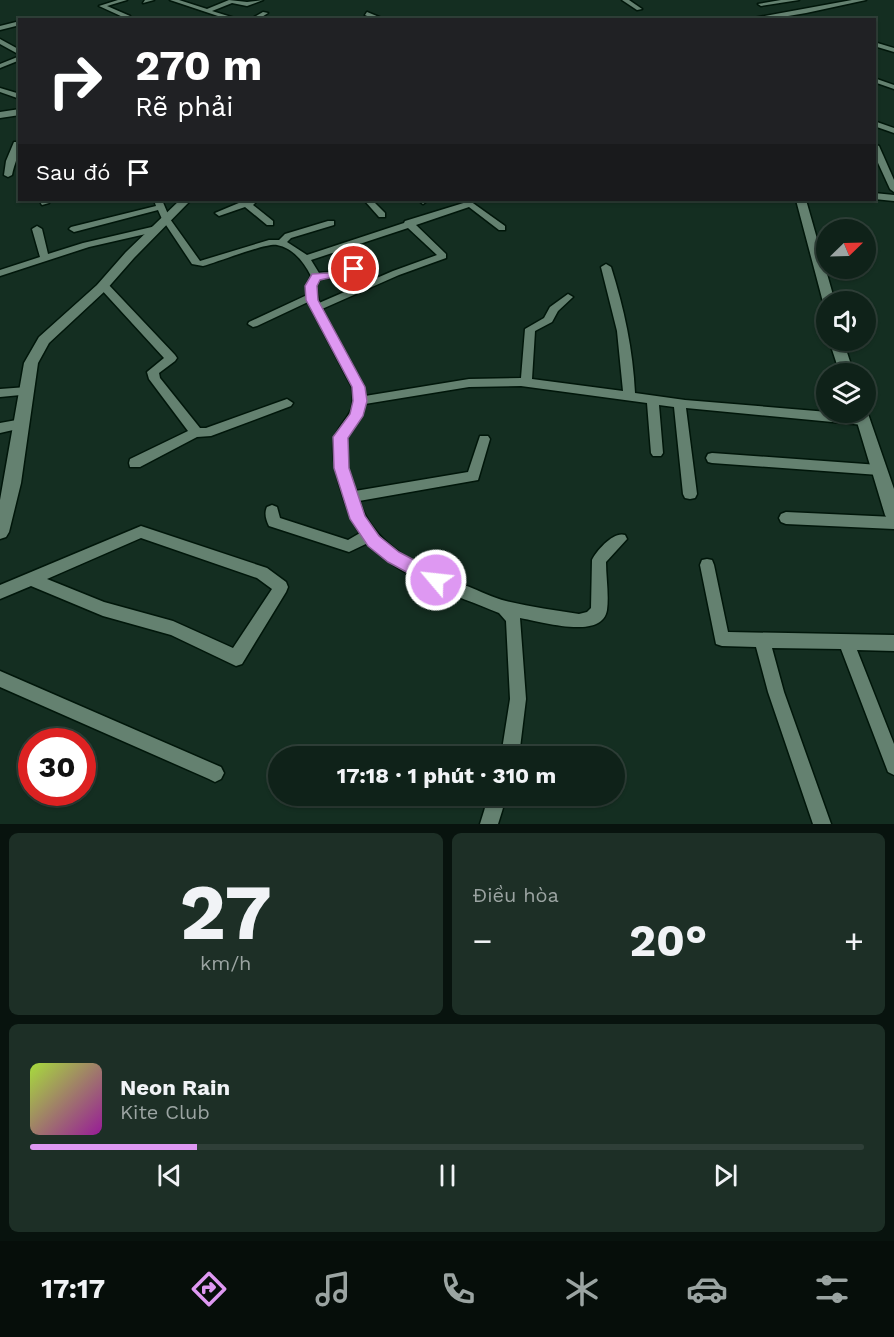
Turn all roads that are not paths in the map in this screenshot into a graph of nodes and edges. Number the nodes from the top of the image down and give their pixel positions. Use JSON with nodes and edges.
{"nodes":[{"id":1,"x":124,"y":0,"type":"edge"},
{"id":2,"x":173,"y":0,"type":"edge"},
{"id":3,"x":233,"y":0,"type":"edge"},
{"id":4,"x":260,"y":0,"type":"edge"},
{"id":5,"x":625,"y":0,"type":"edge"},
{"id":6,"x":796,"y":0,"type":"edge"},
{"id":7,"x":862,"y":0,"type":"edge"},
{"id":8,"x":849,"y":1,"type":"edge"},
{"id":9,"x":759,"y":2,"type":"edge"},
{"id":10,"x":221,"y":5,"type":"junction"},
{"id":11,"x":639,"y":9,"type":"dead end"},
{"id":12,"x":238,"y":10,"type":"dead end"},
{"id":13,"x":207,"y":11,"type":"junction"},
{"id":14,"x":265,"y":14,"type":"dead end"},
{"id":15,"x":368,"y":14,"type":"dead end"},
{"id":16,"x":126,"y":18,"type":"edge"},
{"id":17,"x":231,"y":18,"type":"edge"},
{"id":18,"x":256,"y":18,"type":"edge"},
{"id":19,"x":377,"y":18,"type":"edge"},
{"id":20,"x":788,"y":18,"type":"edge"},
{"id":21,"x":18,"y":24,"type":"edge"},
{"id":22,"x":0,"y":28,"type":"edge"},
{"id":23,"x":0,"y":41,"type":"edge"},
{"id":24,"x":876,"y":45,"type":"edge"},
{"id":25,"x":894,"y":50,"type":"edge"},
{"id":26,"x":18,"y":52,"type":"edge"},
{"id":27,"x":18,"y":59,"type":"edge"},
{"id":28,"x":0,"y":66,"type":"edge"},
{"id":29,"x":876,"y":81,"type":"edge"},
{"id":30,"x":894,"y":87,"type":"edge"},
{"id":31,"x":0,"y":90,"type":"edge"},
{"id":32,"x":18,"y":96,"type":"edge"},
{"id":33,"x":18,"y":112,"type":"edge"},
{"id":34,"x":0,"y":115,"type":"edge"},
{"id":35,"x":876,"y":124,"type":"edge"},
{"id":36,"x":894,"y":131,"type":"edge"},
{"id":37,"x":17,"y":144,"type":"dead end"},
{"id":38,"x":876,"y":148,"type":"edge"},
{"id":39,"x":4,"y":176,"type":"edge"},
{"id":40,"x":894,"y":189,"type":"edge"},
{"id":41,"x":876,"y":196,"type":"edge"},
{"id":42,"x":894,"y":198,"type":"edge"},
{"id":43,"x":184,"y":201,"type":"edge"},
{"id":44,"x":369,"y":201,"type":"edge"},
{"id":45,"x":801,"y":201,"type":"edge"},
{"id":46,"x":248,"y":202,"type":"edge"},
{"id":47,"x":219,"y":213,"type":"dead end"},
{"id":48,"x":160,"y":214,"type":"edge"},
{"id":49,"x":382,"y":215,"type":"dead end"},
{"id":50,"x":270,"y":223,"type":"dead end"},
{"id":51,"x":331,"y":223,"type":"dead end"},
{"id":52,"x":408,"y":223,"type":"junction"},
{"id":53,"x":502,"y":228,"type":"dead end"},
{"id":54,"x":37,"y":229,"type":"dead end"},
{"id":55,"x":74,"y":229,"type":"dead end"},
{"id":56,"x":282,"y":242,"type":"junction"},
{"id":57,"x":45,"y":259,"type":"junction"},
{"id":58,"x":305,"y":259,"type":"junction"},
{"id":59,"x":366,"y":265,"type":"dead end"},
{"id":60,"x":606,"y":267,"type":"dead end"},
{"id":61,"x":0,"y":273,"type":"edge"},
{"id":62,"x":316,"y":276,"type":"junction"},
{"id":63,"x":104,"y":285,"type":"junction"},
{"id":64,"x":826,"y":291,"type":"edge"},
{"id":65,"x":568,"y":297,"type":"dead end"},
{"id":66,"x":314,"y":302,"type":"junction"},
{"id":67,"x":253,"y":324,"type":"dead end"},
{"id":68,"x":526,"y":383,"type":"junction"},
{"id":69,"x":27,"y":391,"type":"junction"},
{"id":70,"x":0,"y":393,"type":"edge"},
{"id":71,"x":629,"y":396,"type":"junction"},
{"id":72,"x":652,"y":399,"type":"junction"},
{"id":73,"x":360,"y":401,"type":"junction"},
{"id":74,"x":287,"y":403,"type":"dead end"},
{"id":75,"x":679,"y":403,"type":"junction"},
{"id":76,"x":816,"y":413,"type":"edge"},
{"id":77,"x":865,"y":423,"type":"edge"},
{"id":78,"x":22,"y":424,"type":"junction"},
{"id":79,"x":0,"y":428,"type":"edge"},
{"id":80,"x":196,"y":432,"type":"junction"},
{"id":81,"x":484,"y":439,"type":"dead end"},
{"id":82,"x":657,"y":453,"type":"dead end"},
{"id":83,"x":712,"y":458,"type":"dead end"},
{"id":84,"x":135,"y":464,"type":"dead end"},
{"id":85,"x":879,"y":470,"type":"junction"},
{"id":86,"x":690,"y":495,"type":"dead end"},
{"id":87,"x":351,"y":496,"type":"junction"},
{"id":88,"x":272,"y":510,"type":"dead end"},
{"id":89,"x":894,"y":515,"type":"edge"},
{"id":90,"x":786,"y":518,"type":"dead end"},
{"id":91,"x":894,"y":523,"type":"edge"},
{"id":92,"x":0,"y":532,"type":"edge"},
{"id":93,"x":370,"y":535,"type":"junction"},
{"id":94,"x":620,"y":539,"type":"dead end"},
{"id":95,"x":707,"y":566,"type":"dead end"},
{"id":96,"x":32,"y":579,"type":"junction"},
{"id":97,"x":0,"y":592,"type":"edge"},
{"id":98,"x":504,"y":608,"type":"junction"},
{"id":99,"x":762,"y":640,"type":"junction"},
{"id":100,"x":846,"y":642,"type":"junction"},
{"id":101,"x":894,"y":643,"type":"edge"},
{"id":102,"x":0,"y":679,"type":"edge"},
{"id":103,"x":512,"y":746,"type":"edge"},
{"id":104,"x":894,"y":766,"type":"edge"},
{"id":105,"x":215,"y":773,"type":"dead end"},
{"id":106,"x":495,"y":806,"type":"edge"},
{"id":107,"x":489,"y":824,"type":"edge"},
{"id":108,"x":822,"y":824,"type":"edge"}],
"edges":[{"from":1,"to":16,"type":"street"},
{"from":2,"to":13,"type":"street"},
{"from":3,"to":4,"type":"street"},
{"from":3,"to":10,"type":"street"},
{"from":5,"to":11,"type":"street"},
{"from":6,"to":9,"type":"street"},
{"from":7,"to":8,"type":"street"},
{"from":8,"to":20,"type":"street"},
{"from":9,"to":20,"type":"street"},
{"from":10,"to":12,"type":"street"},
{"from":10,"to":13,"type":"street"},
{"from":13,"to":17,"type":"street"},
{"from":14,"to":18,"type":"street"},
{"from":15,"to":19,"type":"street"},
{"from":21,"to":22,"type":"street"},
{"from":23,"to":26,"type":"street"},
{"from":24,"to":25,"type":"street"},
{"from":27,"to":28,"type":"street"},
{"from":29,"to":30,"type":"street"},
{"from":31,"to":32,"type":"street"},
{"from":33,"to":34,"type":"street"},
{"from":35,"to":36,"type":"street"},
{"from":37,"to":39,"type":"street"},
{"from":38,"to":40,"type":"street"},
{"from":41,"to":42,"type":"street"},
{"from":43,"to":48,"type":"street"},
{"from":44,"to":49,"type":"street"},
{"from":45,"to":64,"type":"street"},
{"from":46,"to":47,"type":"street"},
{"from":46,"to":50,"type":"street"},
{"from":48,"to":55,"type":"street"},
{"from":48,"to":56,"type":"street"},
{"from":48,"to":57,"type":"street"},
{"from":48,"to":63,"type":"street"},
{"from":51,"to":56,"type":"street"},
{"from":52,"to":53,"type":"street"},
{"from":52,"to":58,"type":"street"},
{"from":52,"to":66,"type":"street"},
{"from":54,"to":57,"type":"street"},
{"from":56,"to":58,"type":"street"},
{"from":57,"to":61,"type":"street"},
{"from":58,"to":62,"type":"street"},
{"from":59,"to":62,"type":"street"},
{"from":60,"to":71,"type":"street"},
{"from":62,"to":66,"type":"street"},
{"from":63,"to":69,"type":"street"},
{"from":63,"to":80,"type":"street"},
{"from":65,"to":68,"type":"street"},
{"from":66,"to":67,"type":"street"},
{"from":66,"to":73,"type":"street"},
{"from":68,"to":71,"type":"street"},
{"from":68,"to":73,"type":"street"},
{"from":69,"to":70,"type":"street"},
{"from":69,"to":78,"type":"street"},
{"from":71,"to":72,"type":"street"},
{"from":72,"to":75,"type":"street"},
{"from":72,"to":82,"type":"street"},
{"from":73,"to":87,"type":"street"},
{"from":74,"to":80,"type":"street"},
{"from":75,"to":76,"type":"street"},
{"from":75,"to":86,"type":"street"},
{"from":77,"to":85,"type":"street"},
{"from":78,"to":79,"type":"street"},
{"from":78,"to":92,"type":"street"},
{"from":80,"to":84,"type":"street"},
{"from":81,"to":87,"type":"street"},
{"from":83,"to":85,"type":"street"},
{"from":85,"to":89,"type":"street"},
{"from":87,"to":93,"type":"street"},
{"from":88,"to":93,"type":"street"},
{"from":90,"to":91,"type":"street"},
{"from":93,"to":98,"type":"street"},
{"from":94,"to":98,"type":"street"},
{"from":95,"to":99,"type":"street"},
{"from":96,"to":96,"type":"street"},
{"from":96,"to":97,"type":"street"},
{"from":98,"to":103,"type":"street"},
{"from":99,"to":100,"type":"street"},
{"from":99,"to":108,"type":"street"},
{"from":100,"to":101,"type":"street"},
{"from":100,"to":104,"type":"street"},
{"from":102,"to":105,"type":"street"},
{"from":106,"to":107,"type":"street"}]}
